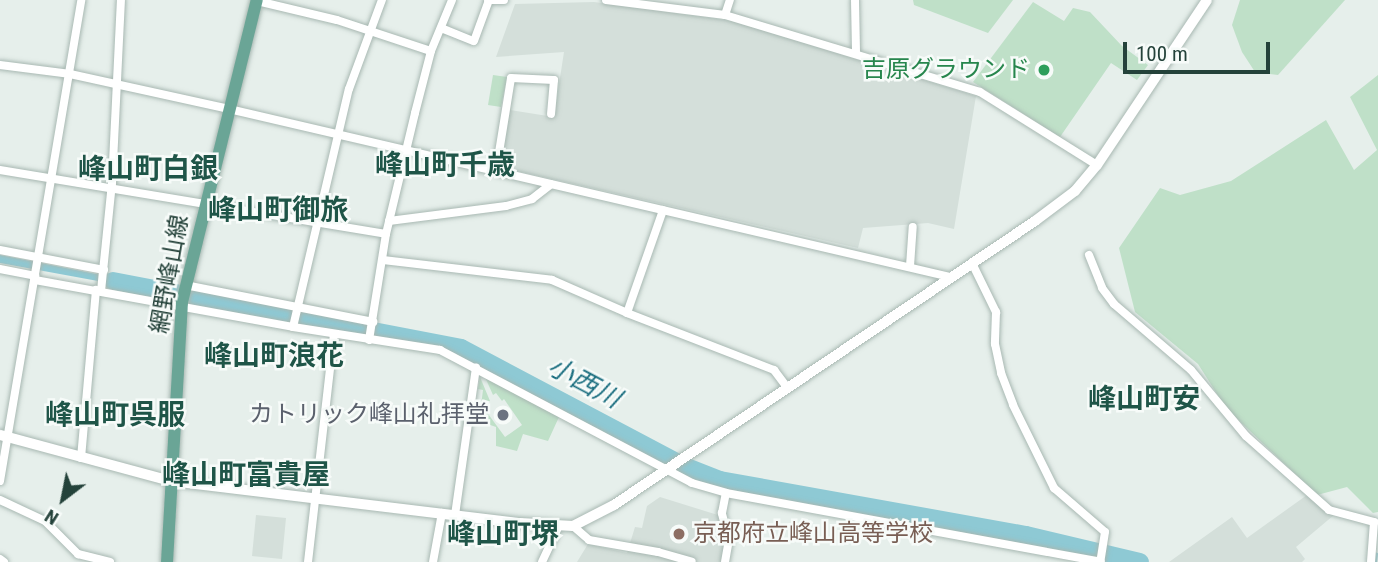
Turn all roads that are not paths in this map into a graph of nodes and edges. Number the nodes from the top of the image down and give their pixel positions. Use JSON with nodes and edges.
{"nodes":[{"id":1,"x":81,"y":0,"type":"edge"},
{"id":2,"x":121,"y":0,"type":"edge"},
{"id":3,"x":382,"y":0,"type":"edge"},
{"id":4,"x":452,"y":0,"type":"edge"},
{"id":5,"x":489,"y":0,"type":"edge"},
{"id":6,"x":504,"y":0,"type":"edge"},
{"id":7,"x":606,"y":0,"type":"edge"},
{"id":8,"x":730,"y":0,"type":"edge"},
{"id":9,"x":855,"y":0,"type":"edge"},
{"id":10,"x":1207,"y":0,"type":"edge"},
{"id":11,"x":256,"y":2,"type":"edge"},
{"id":12,"x":725,"y":15,"type":"junction"},
{"id":13,"x":441,"y":28,"type":"junction"},
{"id":14,"x":370,"y":30,"type":"junction"},
{"id":15,"x":431,"y":51,"type":"junction"},
{"id":16,"x":856,"y":54,"type":"junction"},
{"id":17,"x":0,"y":65,"type":"edge"},
{"id":18,"x":70,"y":74,"type":"junction"},
{"id":19,"x":116,"y":84,"type":"junction"},
{"id":20,"x":229,"y":108,"type":"junction"},
{"id":21,"x":551,"y":114,"type":"dead end"},
{"id":22,"x":338,"y":134,"type":"junction"},
{"id":23,"x":406,"y":150,"type":"junction"},
{"id":24,"x":1097,"y":164,"type":"junction"},
{"id":25,"x":0,"y":170,"type":"edge"},
{"id":26,"x":496,"y":171,"type":"junction"},
{"id":27,"x":52,"y":178,"type":"junction"},
{"id":28,"x":551,"y":184,"type":"junction"},
{"id":29,"x":111,"y":187,"type":"junction"},
{"id":30,"x":205,"y":202,"type":"junction"},
{"id":31,"x":663,"y":210,"type":"junction"},
{"id":32,"x":389,"y":221,"type":"junction"},
{"id":33,"x":318,"y":225,"type":"junction"},
{"id":34,"x":913,"y":227,"type":"dead end"},
{"id":35,"x":386,"y":234,"type":"junction"},
{"id":36,"x":0,"y":250,"type":"edge"},
{"id":37,"x":1089,"y":255,"type":"dead end"},
{"id":38,"x":38,"y":258,"type":"junction"},
{"id":39,"x":383,"y":260,"type":"junction"},
{"id":40,"x":972,"y":263,"type":"junction"},
{"id":41,"x":910,"y":266,"type":"junction"},
{"id":42,"x":0,"y":269,"type":"edge"},
{"id":43,"x":104,"y":271,"type":"junction"},
{"id":44,"x":35,"y":276,"type":"junction"},
{"id":45,"x":950,"y":277,"type":"junction"},
{"id":46,"x":184,"y":287,"type":"junction"},
{"id":47,"x":100,"y":289,"type":"junction"},
{"id":48,"x":182,"y":304,"type":"junction"},
{"id":49,"x":298,"y":308,"type":"junction"},
{"id":50,"x":626,"y":313,"type":"junction"},
{"id":51,"x":372,"y":323,"type":"junction"},
{"id":52,"x":293,"y":325,"type":"junction"},
{"id":53,"x":334,"y":334,"type":"junction"},
{"id":54,"x":369,"y":337,"type":"junction"},
{"id":55,"x":476,"y":367,"type":"junction"},
{"id":56,"x":786,"y":386,"type":"junction"},
{"id":57,"x":4,"y":437,"type":"edge"},
{"id":58,"x":81,"y":458,"type":"junction"},
{"id":59,"x":664,"y":470,"type":"junction"},
{"id":60,"x":0,"y":481,"type":"edge"},
{"id":61,"x":171,"y":481,"type":"junction"},
{"id":62,"x":726,"y":493,"type":"junction"},
{"id":63,"x":314,"y":497,"type":"junction"},
{"id":64,"x":0,"y":500,"type":"edge"},
{"id":65,"x":442,"y":513,"type":"junction"},
{"id":66,"x":455,"y":515,"type":"junction"},
{"id":67,"x":573,"y":526,"type":"junction"},
{"id":68,"x":558,"y":527,"type":"junction"},
{"id":69,"x":78,"y":558,"type":"edge"},
{"id":70,"x":308,"y":558,"type":"edge"},
{"id":71,"x":110,"y":562,"type":"edge"},
{"id":72,"x":166,"y":562,"type":"edge"},
{"id":73,"x":298,"y":562,"type":"edge"},
{"id":74,"x":433,"y":562,"type":"edge"},
{"id":75,"x":542,"y":562,"type":"edge"},
{"id":76,"x":692,"y":562,"type":"edge"},
{"id":77,"x":725,"y":562,"type":"edge"},
{"id":78,"x":1100,"y":562,"type":"edge"},
{"id":79,"x":1371,"y":562,"type":"edge"}],
"edges":[{"from":1,"to":18,"type":"street"},
{"from":2,"to":19,"type":"street"},
{"from":3,"to":14,"type":"street"},
{"from":4,"to":13,"type":"street"},
{"from":5,"to":6,"type":"street"},
{"from":5,"to":13,"type":"street"},
{"from":7,"to":12,"type":"street"},
{"from":8,"to":12,"type":"street"},
{"from":9,"to":16,"type":"street"},
{"from":10,"to":24,"type":"street"},
{"from":11,"to":14,"type":"street"},
{"from":11,"to":20,"type":"main road","name":"網野峰山線"},
{"from":12,"to":16,"type":"street"},
{"from":13,"to":15,"type":"street"},
{"from":14,"to":15,"type":"street"},
{"from":14,"to":22,"type":"street"},
{"from":15,"to":23,"type":"street"},
{"from":16,"to":24,"type":"street"},
{"from":17,"to":18,"type":"street"},
{"from":18,"to":19,"type":"street"},
{"from":18,"to":27,"type":"street"},
{"from":19,"to":20,"type":"street"},
{"from":19,"to":29,"type":"street"},
{"from":20,"to":22,"type":"street"},
{"from":20,"to":30,"type":"main road","name":"網野峰山線"},
{"from":21,"to":26,"type":"street"},
{"from":22,"to":23,"type":"street"},
{"from":22,"to":33,"type":"street"},
{"from":23,"to":26,"type":"street"},
{"from":23,"to":32,"type":"street"},
{"from":24,"to":40,"type":"street"},
{"from":25,"to":27,"type":"street"},
{"from":26,"to":28,"type":"street"},
{"from":27,"to":29,"type":"street"},
{"from":27,"to":38,"type":"street"},
{"from":28,"to":31,"type":"street"},
{"from":28,"to":32,"type":"street"},
{"from":29,"to":30,"type":"street"},
{"from":29,"to":43,"type":"street"},
{"from":30,"to":33,"type":"street"},
{"from":30,"to":46,"type":"main road","name":"網野峰山線"},
{"from":31,"to":41,"type":"street"},
{"from":31,"to":50,"type":"street"},
{"from":32,"to":35,"type":"street"},
{"from":33,"to":35,"type":"street"},
{"from":33,"to":49,"type":"street"},
{"from":34,"to":41,"type":"street"},
{"from":35,"to":39,"type":"street"},
{"from":36,"to":38,"type":"street"},
{"from":37,"to":79,"type":"street"},
{"from":38,"to":43,"type":"street"},
{"from":38,"to":44,"type":"street"},
{"from":39,"to":50,"type":"street"},
{"from":39,"to":51,"type":"street"},
{"from":40,"to":45,"type":"street"},
{"from":40,"to":78,"type":"street"},
{"from":41,"to":45,"type":"street"},
{"from":42,"to":44,"type":"street"},
{"from":43,"to":47,"type":"street"},
{"from":44,"to":47,"type":"street"},
{"from":44,"to":57,"type":"street"},
{"from":45,"to":56,"type":"street"},
{"from":46,"to":48,"type":"main road","name":"網野峰山線"},
{"from":46,"to":49,"type":"street"},
{"from":47,"to":48,"type":"street"},
{"from":47,"to":58,"type":"street"},
{"from":48,"to":52,"type":"street"},
{"from":48,"to":61,"type":"main road","name":"網野峰山線"},
{"from":49,"to":51,"type":"street"},
{"from":49,"to":52,"type":"street"},
{"from":50,"to":56,"type":"street"},
{"from":51,"to":54,"type":"street"},
{"from":52,"to":53,"type":"street"},
{"from":53,"to":54,"type":"street"},
{"from":53,"to":63,"type":"street"},
{"from":54,"to":55,"type":"street"},
{"from":55,"to":59,"type":"street"},
{"from":55,"to":66,"type":"street"},
{"from":56,"to":59,"type":"street"},
{"from":57,"to":58,"type":"street"},
{"from":57,"to":60,"type":"street"},
{"from":58,"to":61,"type":"street"},
{"from":59,"to":62,"type":"street"},
{"from":59,"to":67,"type":"street"},
{"from":61,"to":63,"type":"street"},
{"from":61,"to":72,"type":"main road","name":"網野峰山線"},
{"from":62,"to":77,"type":"street"},
{"from":62,"to":78,"type":"street"},
{"from":63,"to":65,"type":"street"},
{"from":63,"to":70,"type":"street"},
{"from":64,"to":69,"type":"street"},
{"from":65,"to":66,"type":"street"},
{"from":65,"to":74,"type":"street"},
{"from":66,"to":68,"type":"street"},
{"from":67,"to":68,"type":"street"},
{"from":67,"to":76,"type":"street"},
{"from":68,"to":75,"type":"street"},
{"from":69,"to":71,"type":"street"},
{"from":70,"to":73,"type":"street"}]}
